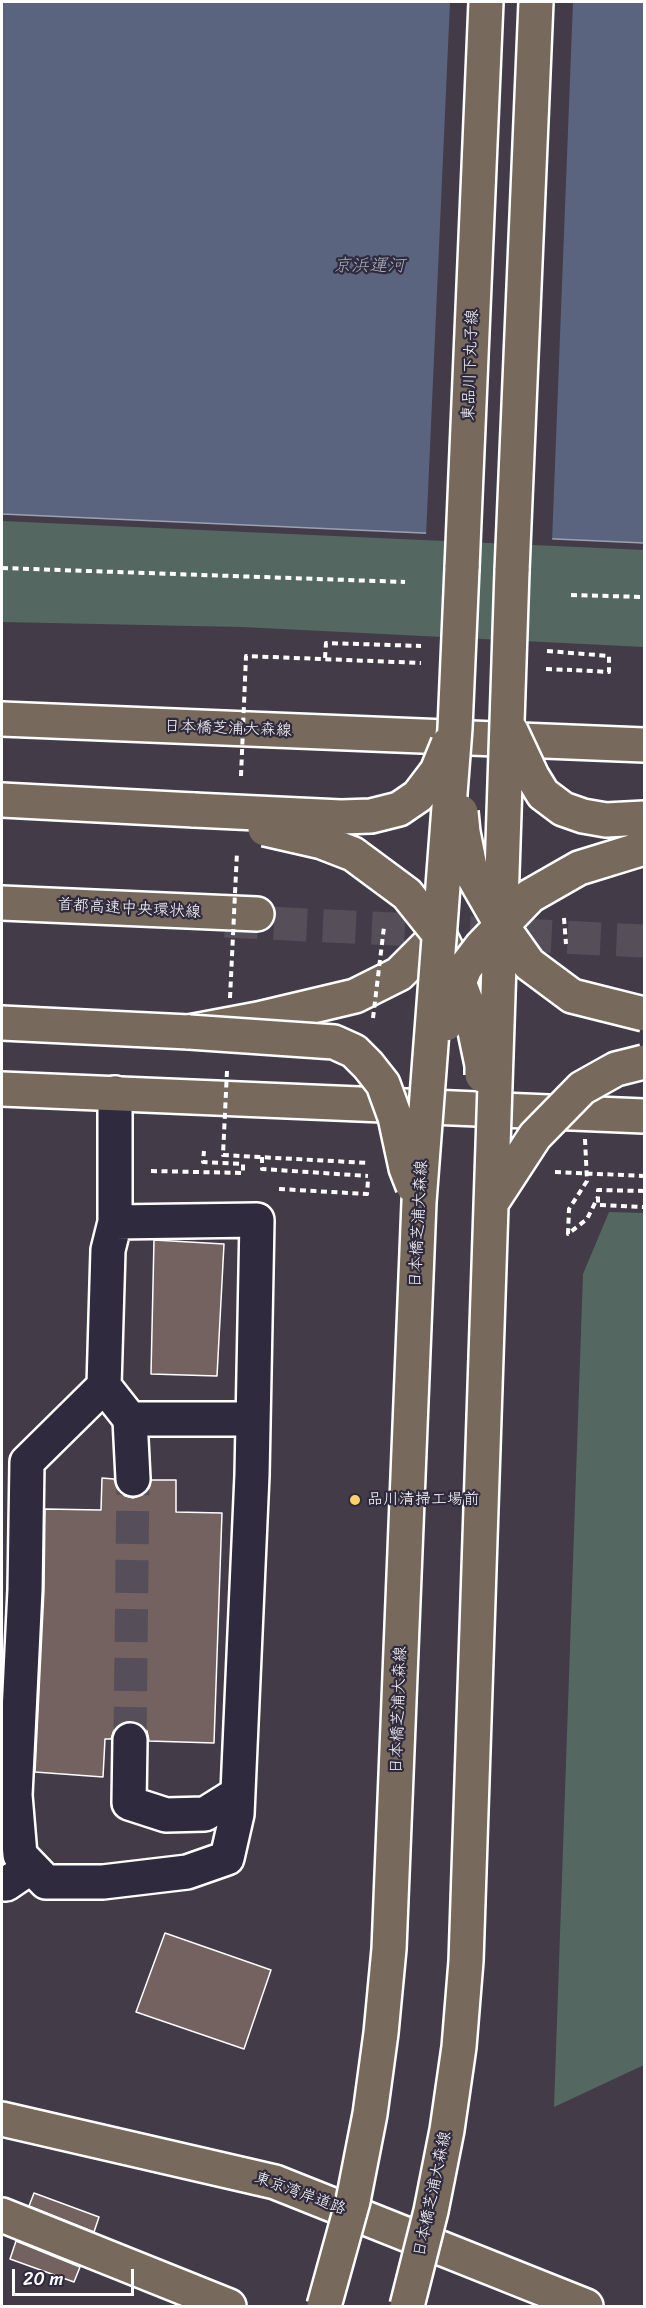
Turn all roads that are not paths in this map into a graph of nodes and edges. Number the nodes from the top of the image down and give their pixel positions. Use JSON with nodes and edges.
{"nodes":[{"id":1,"x":486,"y":2,"type":"edge"},
{"id":2,"x":536,"y":2,"type":"edge"},
{"id":3,"x":2,"y":720,"type":"edge"},
{"id":4,"x":508,"y":724,"type":"junction"},
{"id":5,"x":455,"y":728,"type":"junction"},
{"id":6,"x":645,"y":746,"type":"edge"},
{"id":7,"x":2,"y":800,"type":"edge"},
{"id":8,"x":194,"y":810,"type":"junction"},
{"id":9,"x":645,"y":818,"type":"edge"},
{"id":10,"x":645,"y":848,"type":"edge"},
{"id":11,"x":471,"y":872,"type":"junction"},
{"id":12,"x":2,"y":903,"type":"edge"},
{"id":13,"x":257,"y":914,"type":"tunnel mouth"},
{"id":14,"x":502,"y":926,"type":"junction"},
{"id":15,"x":439,"y":934,"type":"junction"},
{"id":16,"x":459,"y":981,"type":"junction"},
{"id":17,"x":645,"y":1014,"type":"edge"},
{"id":18,"x":2,"y":1023,"type":"edge"},
{"id":19,"x":189,"y":1032,"type":"junction"},
{"id":20,"x":645,"y":1062,"type":"edge"},
{"id":21,"x":115,"y":1093,"type":"junction"},
{"id":22,"x":10,"y":1094,"type":"edge"},
{"id":23,"x":645,"y":1116,"type":"edge"},
{"id":24,"x":419,"y":1202,"type":"junction"},
{"id":25,"x":492,"y":1202,"type":"junction"},
{"id":26,"x":115,"y":1222,"type":"junction"},
{"id":27,"x":104,"y":1386,"type":"junction"},
{"id":28,"x":130,"y":1419,"type":"junction"},
{"id":29,"x":253,"y":1419,"type":"junction"},
{"id":30,"x":133,"y":1479,"type":"tunnel mouth"},
{"id":31,"x":130,"y":1740,"type":"tunnel mouth"},
{"id":32,"x":237,"y":1794,"type":"junction"},
{"id":33,"x":31,"y":1867,"type":"junction"},
{"id":34,"x":2,"y":1883,"type":"edge"},
{"id":35,"x":2,"y":2119,"type":"edge"},
{"id":36,"x":2,"y":2215,"type":"edge"},
{"id":37,"x":229,"y":2307,"type":"edge"},
{"id":38,"x":324,"y":2307,"type":"edge"},
{"id":39,"x":407,"y":2307,"type":"edge"},
{"id":40,"x":586,"y":2307,"type":"edge"}],
"edges":[{"from":1,"to":5,"type":"main road","name":"東品川下丸子線","bridge":true},
{"from":2,"to":4,"type":"main road","bridge":true},
{"from":3,"to":6,"type":"main road","name":"日本橋芝浦大森線"},
{"from":4,"to":9,"type":"main road","bridge":true},
{"from":4,"to":11,"type":"main road","bridge":true},
{"from":4,"to":14,"type":"main road","name":"日本橋芝浦大森線","bridge":true},
{"from":5,"to":8,"type":"main road","bridge":true},
{"from":5,"to":11,"type":"main road","bridge":true},
{"from":5,"to":15,"type":"main road","name":"日本橋芝浦大森線","bridge":true},
{"from":7,"to":8,"type":"main road"},
{"from":8,"to":15,"type":"main road","bridge":true},
{"from":10,"to":14,"type":"main road","bridge":true},
{"from":11,"to":14,"type":"main road","bridge":true},
{"from":11,"to":15,"type":"main road","bridge":true},
{"from":12,"to":13,"type":"main road","name":"首都高速中央環状線"},
{"from":14,"to":16,"type":"main road","bridge":true},
{"from":14,"to":17,"type":"main road","bridge":true},
{"from":14,"to":25,"type":"main road","name":"日本橋芝浦大森線","bridge":true},
{"from":15,"to":16,"type":"main road","bridge":true},
{"from":15,"to":19,"type":"main road","bridge":true},
{"from":15,"to":24,"type":"main road","name":"日本橋芝浦大森線","bridge":true},
{"from":16,"to":24,"type":"main road","bridge":true},
{"from":16,"to":25,"type":"main road","bridge":true},
{"from":18,"to":19,"type":"main road"},
{"from":19,"to":24,"type":"main road","bridge":true},
{"from":20,"to":25,"type":"main road","bridge":true},
{"from":21,"to":22,"type":"main road"},
{"from":21,"to":23,"type":"main road"},
{"from":21,"to":26,"type":"lane"},
{"from":24,"to":38,"type":"main road","name":"日本橋芝浦大森線","bridge":true},
{"from":25,"to":39,"type":"main road","name":"日本橋芝浦大森線","bridge":true},
{"from":26,"to":27,"type":"lane"},
{"from":26,"to":29,"type":"lane"},
{"from":27,"to":28,"type":"lane"},
{"from":27,"to":33,"type":"lane"},
{"from":28,"to":29,"type":"lane"},
{"from":28,"to":30,"type":"lane"},
{"from":29,"to":32,"type":"lane"},
{"from":31,"to":32,"type":"lane"},
{"from":32,"to":33,"type":"lane"},
{"from":33,"to":34,"type":"lane"},
{"from":35,"to":40,"type":"main road","name":"東京湾岸道路"},
{"from":36,"to":37,"type":"main road"}]}
